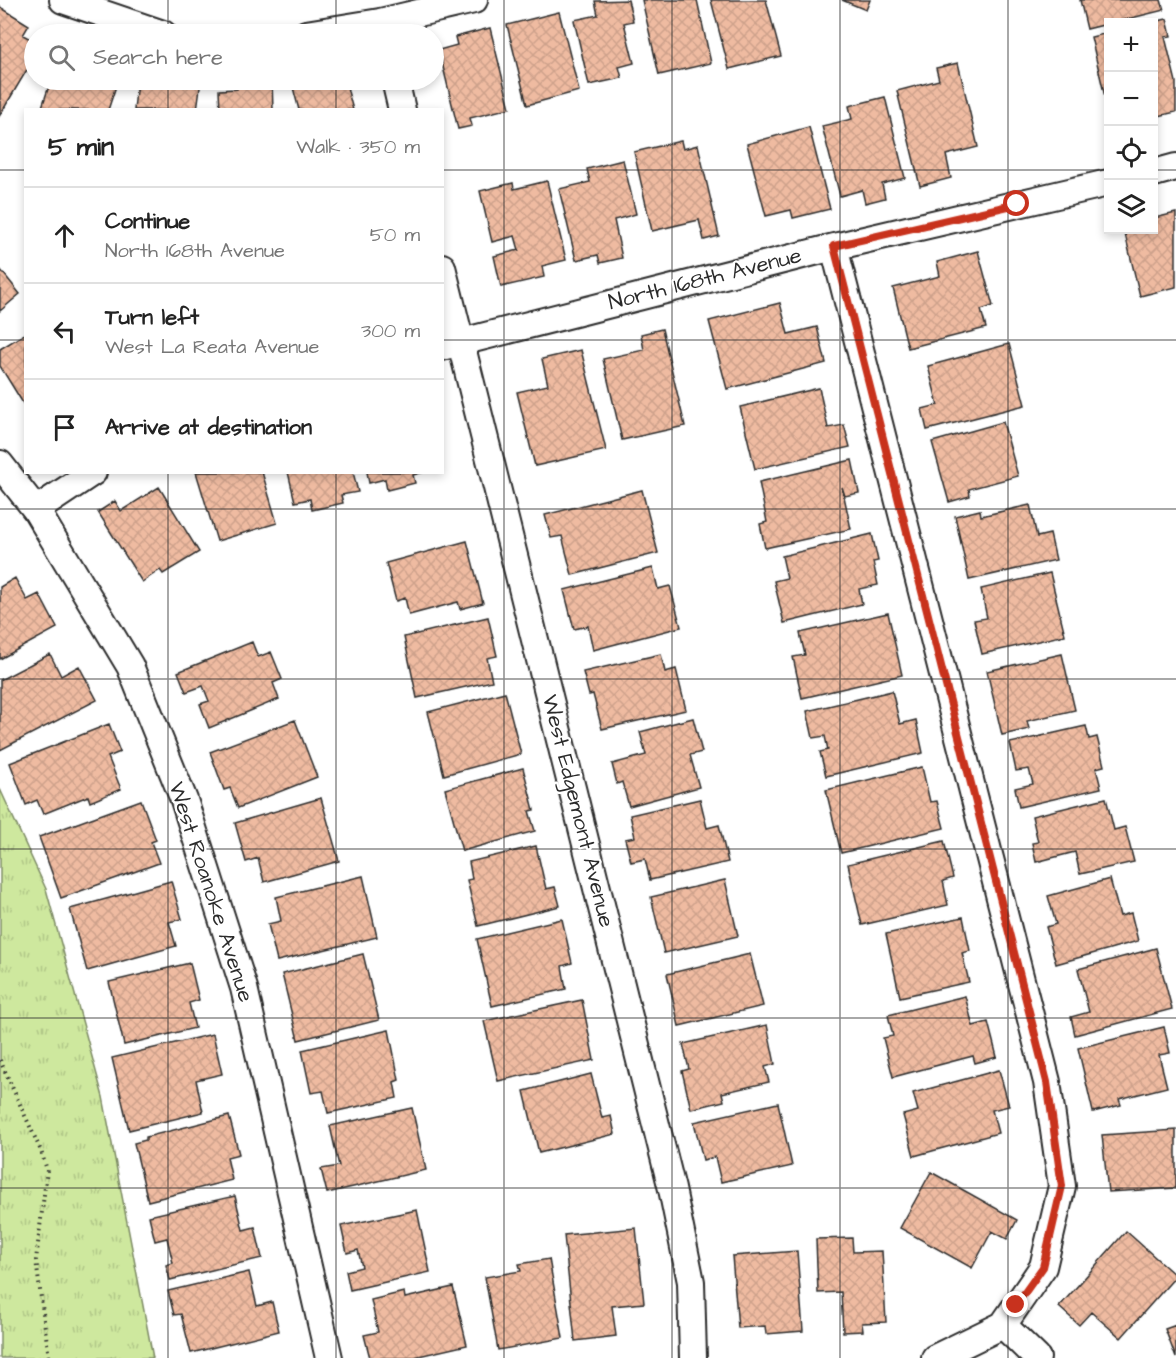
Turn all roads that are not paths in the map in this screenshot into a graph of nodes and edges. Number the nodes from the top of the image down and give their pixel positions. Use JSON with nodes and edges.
{"nodes":[{"id":1,"x":63,"y":0,"type":"edge"},
{"id":2,"x":474,"y":0,"type":"edge"},
{"id":3,"x":379,"y":19,"type":"edge"},
{"id":4,"x":134,"y":24,"type":"edge"},
{"id":5,"x":355,"y":24,"type":"edge"},
{"id":6,"x":397,"y":90,"type":"edge"},
{"id":7,"x":402,"y":108,"type":"edge"},
{"id":8,"x":1176,"y":167,"type":"edge"},
{"id":9,"x":1158,"y":172,"type":"edge"},
{"id":10,"x":1104,"y":184,"type":"edge"},
{"id":11,"x":834,"y":246,"type":"junction"},
{"id":12,"x":444,"y":282,"type":"edge"},
{"id":13,"x":452,"y":344,"type":"edge"},
{"id":14,"x":0,"y":464,"type":"edge"},
{"id":15,"x":90,"y":474,"type":"edge"},
{"id":16,"x":36,"y":510,"type":"junction"},
{"id":17,"x":1003,"y":1325,"type":"junction"},
{"id":18,"x":329,"y":1358,"type":"edge"},
{"id":19,"x":693,"y":1358,"type":"edge"},
{"id":20,"x":935,"y":1358,"type":"edge"},
{"id":21,"x":1036,"y":1358,"type":"edge"}],
"edges":[{"from":1,"to":4,"type":"street"},
{"from":2,"to":3,"type":"street"},
{"from":3,"to":5,"type":"street"},
{"from":6,"to":7,"type":"street"},
{"from":8,"to":9,"type":"street"},
{"from":10,"to":11,"type":"street","name":"North 168th Avenue"},
{"from":11,"to":13,"type":"street","name":"North 168th Avenue"},
{"from":11,"to":17,"type":"street"},
{"from":12,"to":13,"type":"street","name":"West Edgemont Avenue"},
{"from":13,"to":19,"type":"street","name":"West Edgemont Avenue"},
{"from":14,"to":16,"type":"street","name":"West Roanoke Avenue"},
{"from":15,"to":16,"type":"street"},
{"from":16,"to":18,"type":"street","name":"West Roanoke Avenue"},
{"from":17,"to":20,"type":"street"},
{"from":17,"to":21,"type":"street"}]}
